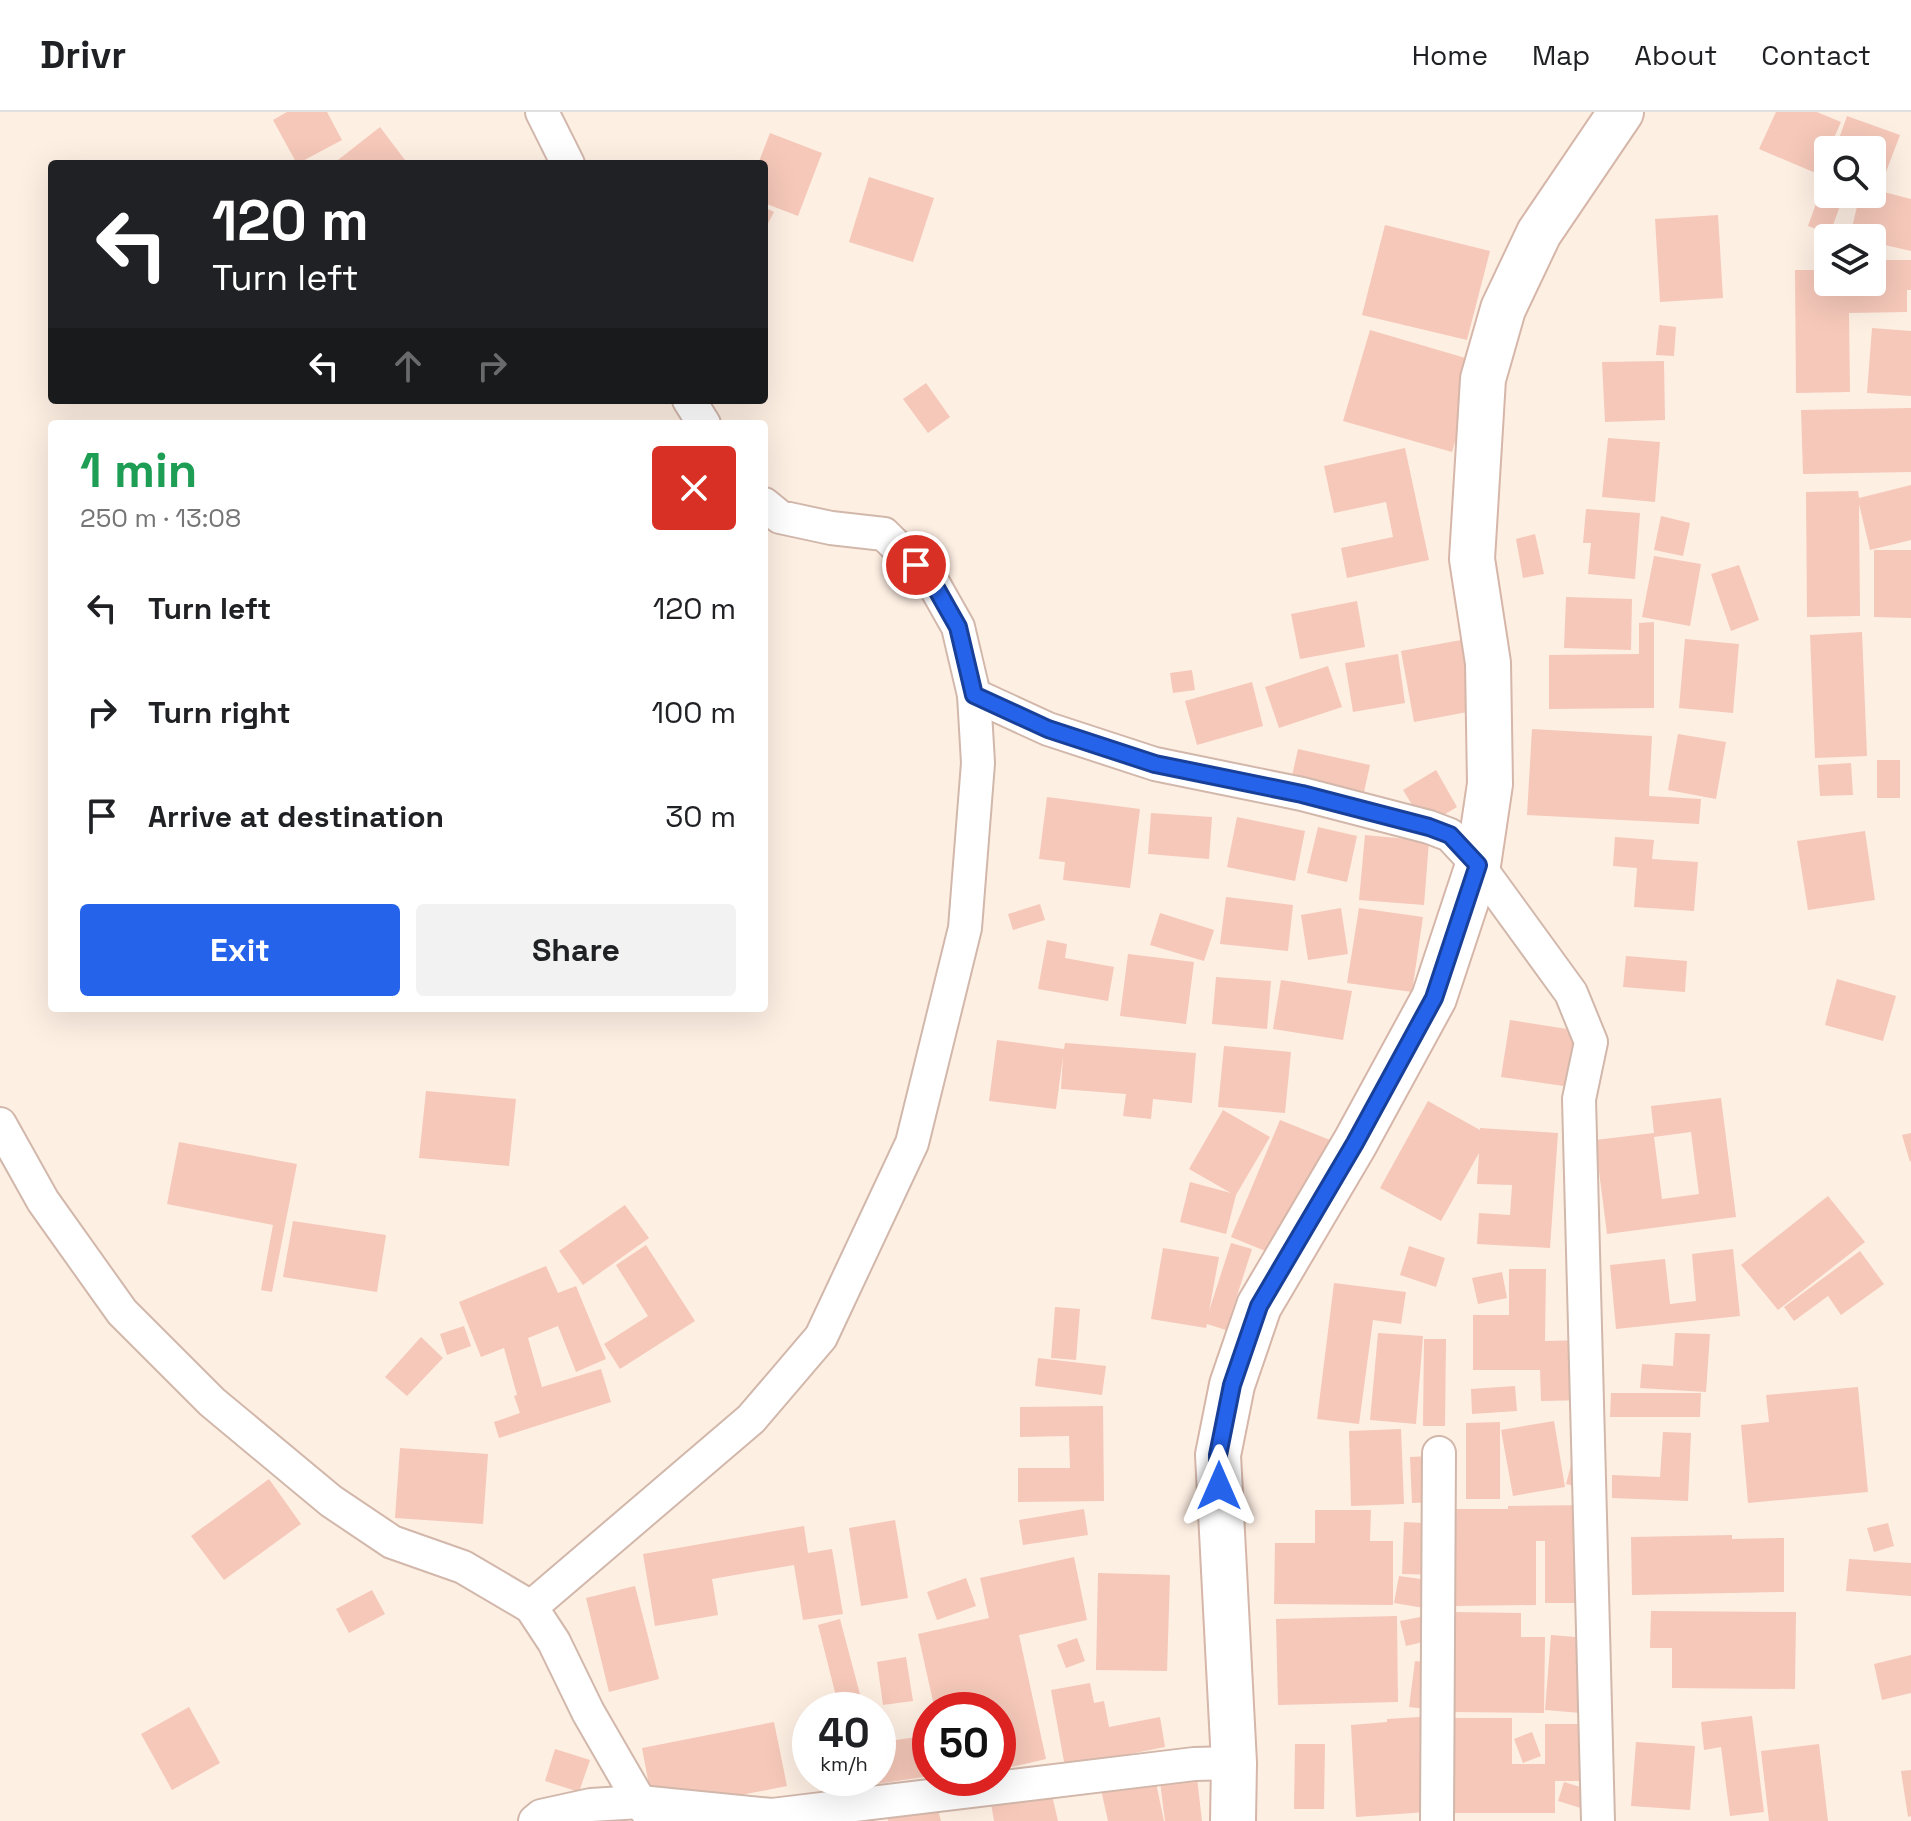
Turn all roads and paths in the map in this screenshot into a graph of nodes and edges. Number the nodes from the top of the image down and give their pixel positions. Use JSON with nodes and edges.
{"nodes":[{"id":1,"x":542,"y":112,"type":"edge"},
{"id":2,"x":1621,"y":112,"type":"edge"},
{"id":3,"x":566,"y":160,"type":"edge"},
{"id":4,"x":768,"y":507,"type":"edge"},
{"id":5,"x":974,"y":695,"type":"junction"},
{"id":6,"x":1478,"y":865,"type":"junction"},
{"id":7,"x":0,"y":1124,"type":"edge"},
{"id":8,"x":1439,"y":1453,"type":"dead end"},
{"id":9,"x":531,"y":1607,"type":"junction"},
{"id":10,"x":1234,"y":1763,"type":"junction"},
{"id":11,"x":968,"y":1806,"type":"edge"},
{"id":12,"x":647,"y":1811,"type":"edge"},
{"id":13,"x":535,"y":1821,"type":"edge"},
{"id":14,"x":1233,"y":1821,"type":"edge"},
{"id":15,"x":1437,"y":1821,"type":"edge"},
{"id":16,"x":1598,"y":1821,"type":"edge"}],
"edges":[{"from":1,"to":3,"type":"street"},
{"from":2,"to":6,"type":"main road"},
{"from":4,"to":5,"type":"street"},
{"from":5,"to":6,"type":"street"},
{"from":5,"to":9,"type":"street"},
{"from":6,"to":10,"type":"main road"},
{"from":6,"to":16,"type":"street"},
{"from":7,"to":9,"type":"street"},
{"from":8,"to":15,"type":"street"},
{"from":9,"to":12,"type":"street"},
{"from":10,"to":11,"type":"street"},
{"from":10,"to":14,"type":"main road"},
{"from":11,"to":12,"type":"street"},
{"from":12,"to":13,"type":"street"}]}
